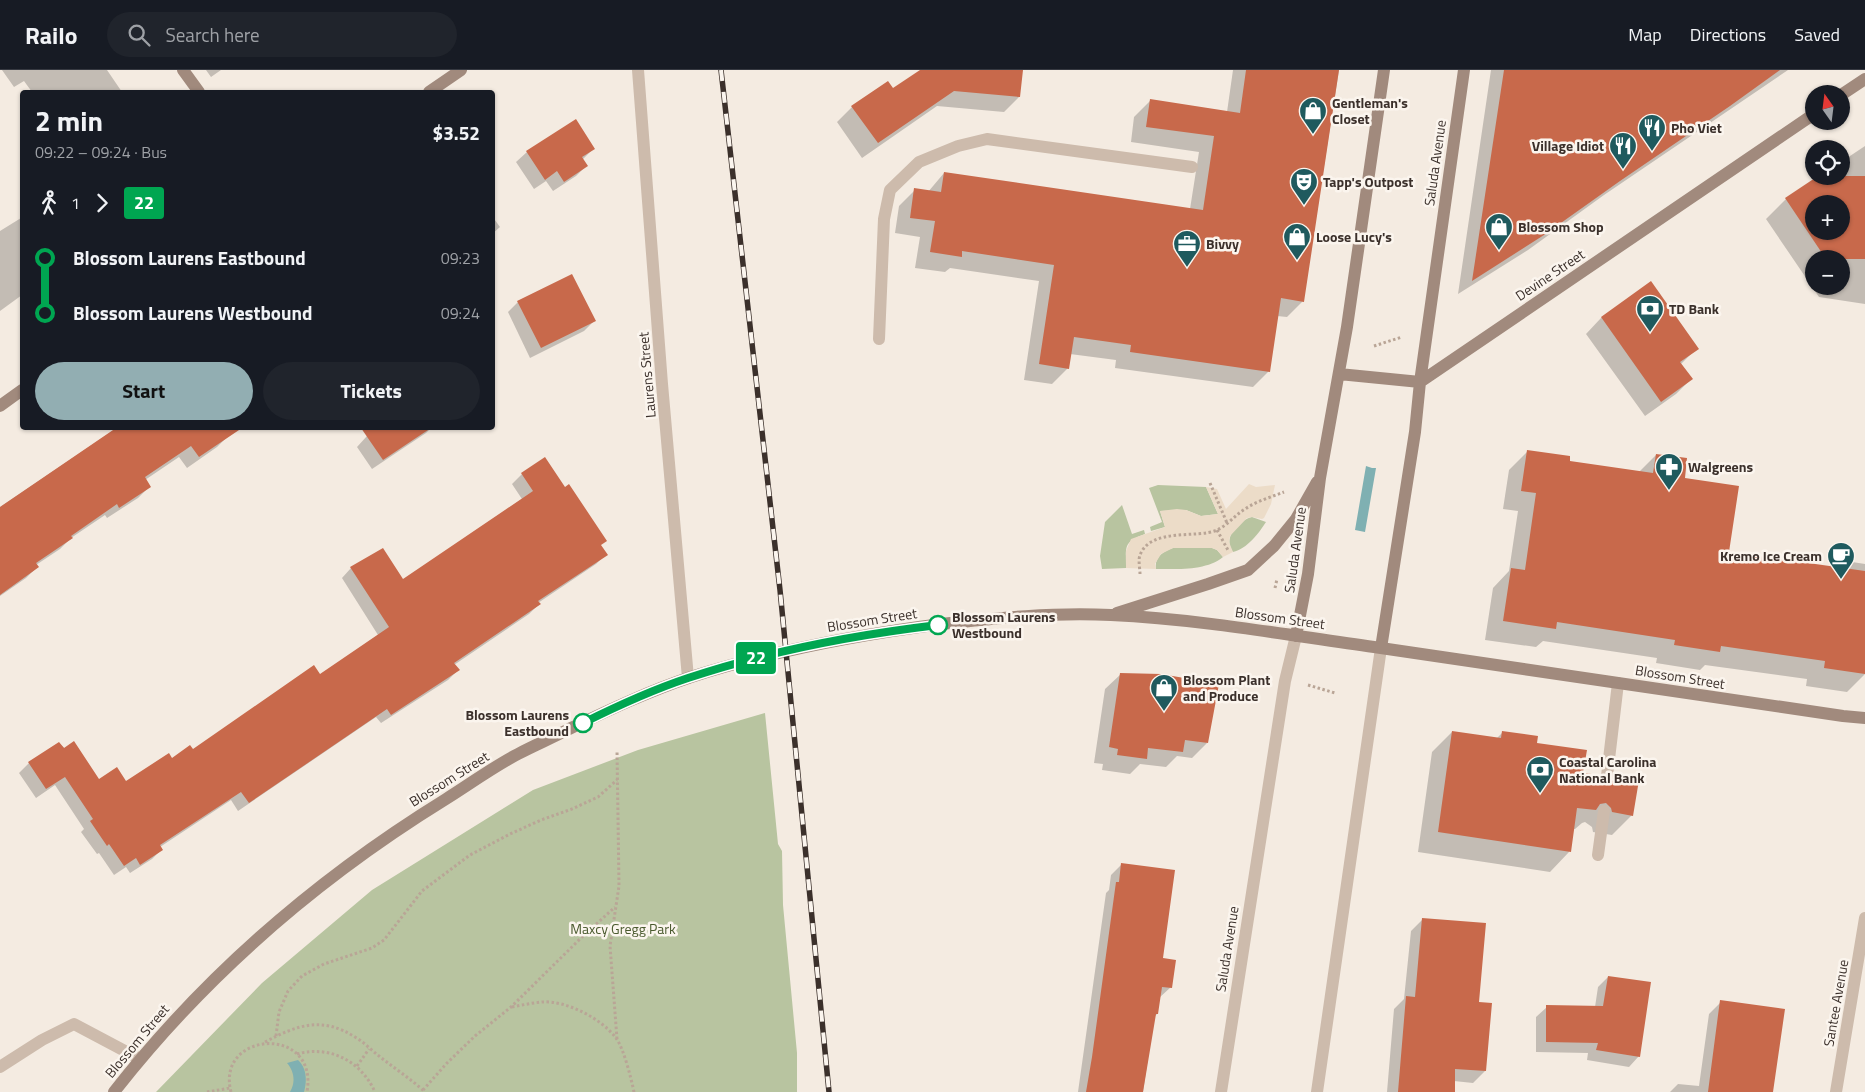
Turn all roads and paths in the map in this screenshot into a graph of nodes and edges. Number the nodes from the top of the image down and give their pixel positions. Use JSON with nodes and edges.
{"nodes":[{"id":1,"x":184,"y":70,"type":"edge"},
{"id":2,"x":461,"y":70,"type":"edge"},
{"id":3,"x":638,"y":70,"type":"edge"},
{"id":4,"x":1384,"y":70,"type":"edge"},
{"id":5,"x":1464,"y":70,"type":"edge"},
{"id":6,"x":1865,"y":79,"type":"edge"},
{"id":7,"x":1850,"y":89,"type":"edge"},
{"id":8,"x":199,"y":90,"type":"edge"},
{"id":9,"x":432,"y":90,"type":"edge"},
{"id":10,"x":1805,"y":120,"type":"edge"},
{"id":11,"x":1192,"y":167,"type":"dead end"},
{"id":12,"x":1407,"y":335,"type":"dead end"},
{"id":13,"x":879,"y":339,"type":"dead end"},
{"id":14,"x":1374,"y":346,"type":"dead end"},
{"id":15,"x":1339,"y":374,"type":"junction"},
{"id":16,"x":1420,"y":382,"type":"junction"},
{"id":17,"x":20,"y":391,"type":"edge"},
{"id":18,"x":0,"y":406,"type":"edge"},
{"id":19,"x":1320,"y":478,"type":"junction"},
{"id":20,"x":1210,"y":483,"type":"dead end"},
{"id":21,"x":1284,"y":492,"type":"dead end"},
{"id":22,"x":1227,"y":523,"type":"junction"},
{"id":23,"x":1217,"y":530,"type":"junction"},
{"id":24,"x":1229,"y":554,"type":"dead end"},
{"id":25,"x":1140,"y":574,"type":"dead end"},
{"id":26,"x":1277,"y":578,"type":"dead end"},
{"id":27,"x":1275,"y":588,"type":"dead end"},
{"id":28,"x":1111,"y":615,"type":"junction"},
{"id":29,"x":1296,"y":636,"type":"junction"},
{"id":30,"x":1381,"y":648,"type":"junction"},
{"id":31,"x":688,"y":678,"type":"junction"},
{"id":32,"x":1618,"y":683,"type":"junction"},
{"id":33,"x":1308,"y":685,"type":"dead end"},
{"id":34,"x":1335,"y":693,"type":"dead end"},
{"id":35,"x":1865,"y":718,"type":"edge"},
{"id":36,"x":617,"y":750,"type":"dead end"},
{"id":37,"x":1607,"y":776,"type":"dead end"},
{"id":38,"x":617,"y":780,"type":"junction"},
{"id":39,"x":1604,"y":811,"type":"dead end"},
{"id":40,"x":1598,"y":856,"type":"dead end"},
{"id":41,"x":616,"y":907,"type":"junction"},
{"id":42,"x":1865,"y":918,"type":"edge"},
{"id":43,"x":511,"y":1007,"type":"junction"},
{"id":44,"x":276,"y":1036,"type":"junction"},
{"id":45,"x":617,"y":1039,"type":"junction"},
{"id":46,"x":265,"y":1042,"type":"junction"},
{"id":47,"x":369,"y":1049,"type":"junction"},
{"id":48,"x":297,"y":1054,"type":"junction"},
{"id":49,"x":140,"y":1059,"type":"junction"},
{"id":50,"x":357,"y":1066,"type":"junction"},
{"id":51,"x":0,"y":1067,"type":"edge"},
{"id":52,"x":230,"y":1090,"type":"edge"},
{"id":53,"x":424,"y":1091,"type":"edge"},
{"id":54,"x":114,"y":1092,"type":"edge"},
{"id":55,"x":207,"y":1092,"type":"edge"},
{"id":56,"x":307,"y":1092,"type":"edge"},
{"id":57,"x":376,"y":1092,"type":"edge"},
{"id":58,"x":634,"y":1092,"type":"edge"},
{"id":59,"x":1221,"y":1092,"type":"edge"},
{"id":60,"x":1317,"y":1092,"type":"edge"},
{"id":61,"x":1836,"y":1092,"type":"edge"}],
"edges":[{"from":1,"to":8,"type":"main road"},
{"from":2,"to":9,"type":"main road"},
{"from":3,"to":31,"type":"street","name":"Laurens Street"},
{"from":4,"to":15,"type":"main road","name":"Saluda Avenue"},
{"from":5,"to":16,"type":"main road","name":"Saluda Avenue"},
{"from":6,"to":7,"type":"main road"},
{"from":10,"to":16,"type":"main road","name":"Devine Street"},
{"from":11,"to":13,"type":"street"},
{"from":12,"to":14,"type":"path"},
{"from":15,"to":16,"type":"main road"},
{"from":15,"to":19,"type":"main road","name":"Saluda Avenue"},
{"from":16,"to":30,"type":"main road","name":"Saluda Avenue"},
{"from":17,"to":18,"type":"main road"},
{"from":19,"to":28,"type":"main road"},
{"from":19,"to":29,"type":"main road","name":"Saluda Avenue"},
{"from":20,"to":22,"type":"path"},
{"from":21,"to":22,"type":"path"},
{"from":22,"to":23,"type":"path"},
{"from":23,"to":24,"type":"path"},
{"from":23,"to":25,"type":"path"},
{"from":26,"to":27,"type":"path"},
{"from":28,"to":29,"type":"main road","name":"Blossom Street"},
{"from":28,"to":31,"type":"main road","name":"Blossom Street"},
{"from":29,"to":30,"type":"main road","name":"Blossom Street"},
{"from":29,"to":59,"type":"street","name":"Saluda Avenue"},
{"from":30,"to":32,"type":"main road","name":"Blossom Street"},
{"from":30,"to":60,"type":"street","name":"Saluda Avenue"},
{"from":31,"to":49,"type":"main road","name":"Blossom Street"},
{"from":32,"to":35,"type":"main road","name":"Blossom Street"},
{"from":32,"to":37,"type":"street"},
{"from":33,"to":34,"type":"path"},
{"from":36,"to":38,"type":"path"},
{"from":38,"to":41,"type":"path"},
{"from":38,"to":44,"type":"path"},
{"from":39,"to":40,"type":"street"},
{"from":41,"to":43,"type":"path"},
{"from":41,"to":45,"type":"path"},
{"from":42,"to":61,"type":"street","name":"Santee Avenue"},
{"from":43,"to":45,"type":"path"},
{"from":43,"to":53,"type":"path"},
{"from":44,"to":46,"type":"path"},
{"from":44,"to":47,"type":"path"},
{"from":45,"to":58,"type":"path"},
{"from":46,"to":48,"type":"path"},
{"from":46,"to":52,"type":"path"},
{"from":47,"to":50,"type":"path"},
{"from":47,"to":53,"type":"path"},
{"from":48,"to":50,"type":"path"},
{"from":48,"to":56,"type":"path"},
{"from":49,"to":51,"type":"street"},
{"from":49,"to":54,"type":"main road","name":"Blossom Street"},
{"from":50,"to":57,"type":"path"},
{"from":52,"to":55,"type":"path"}]}
